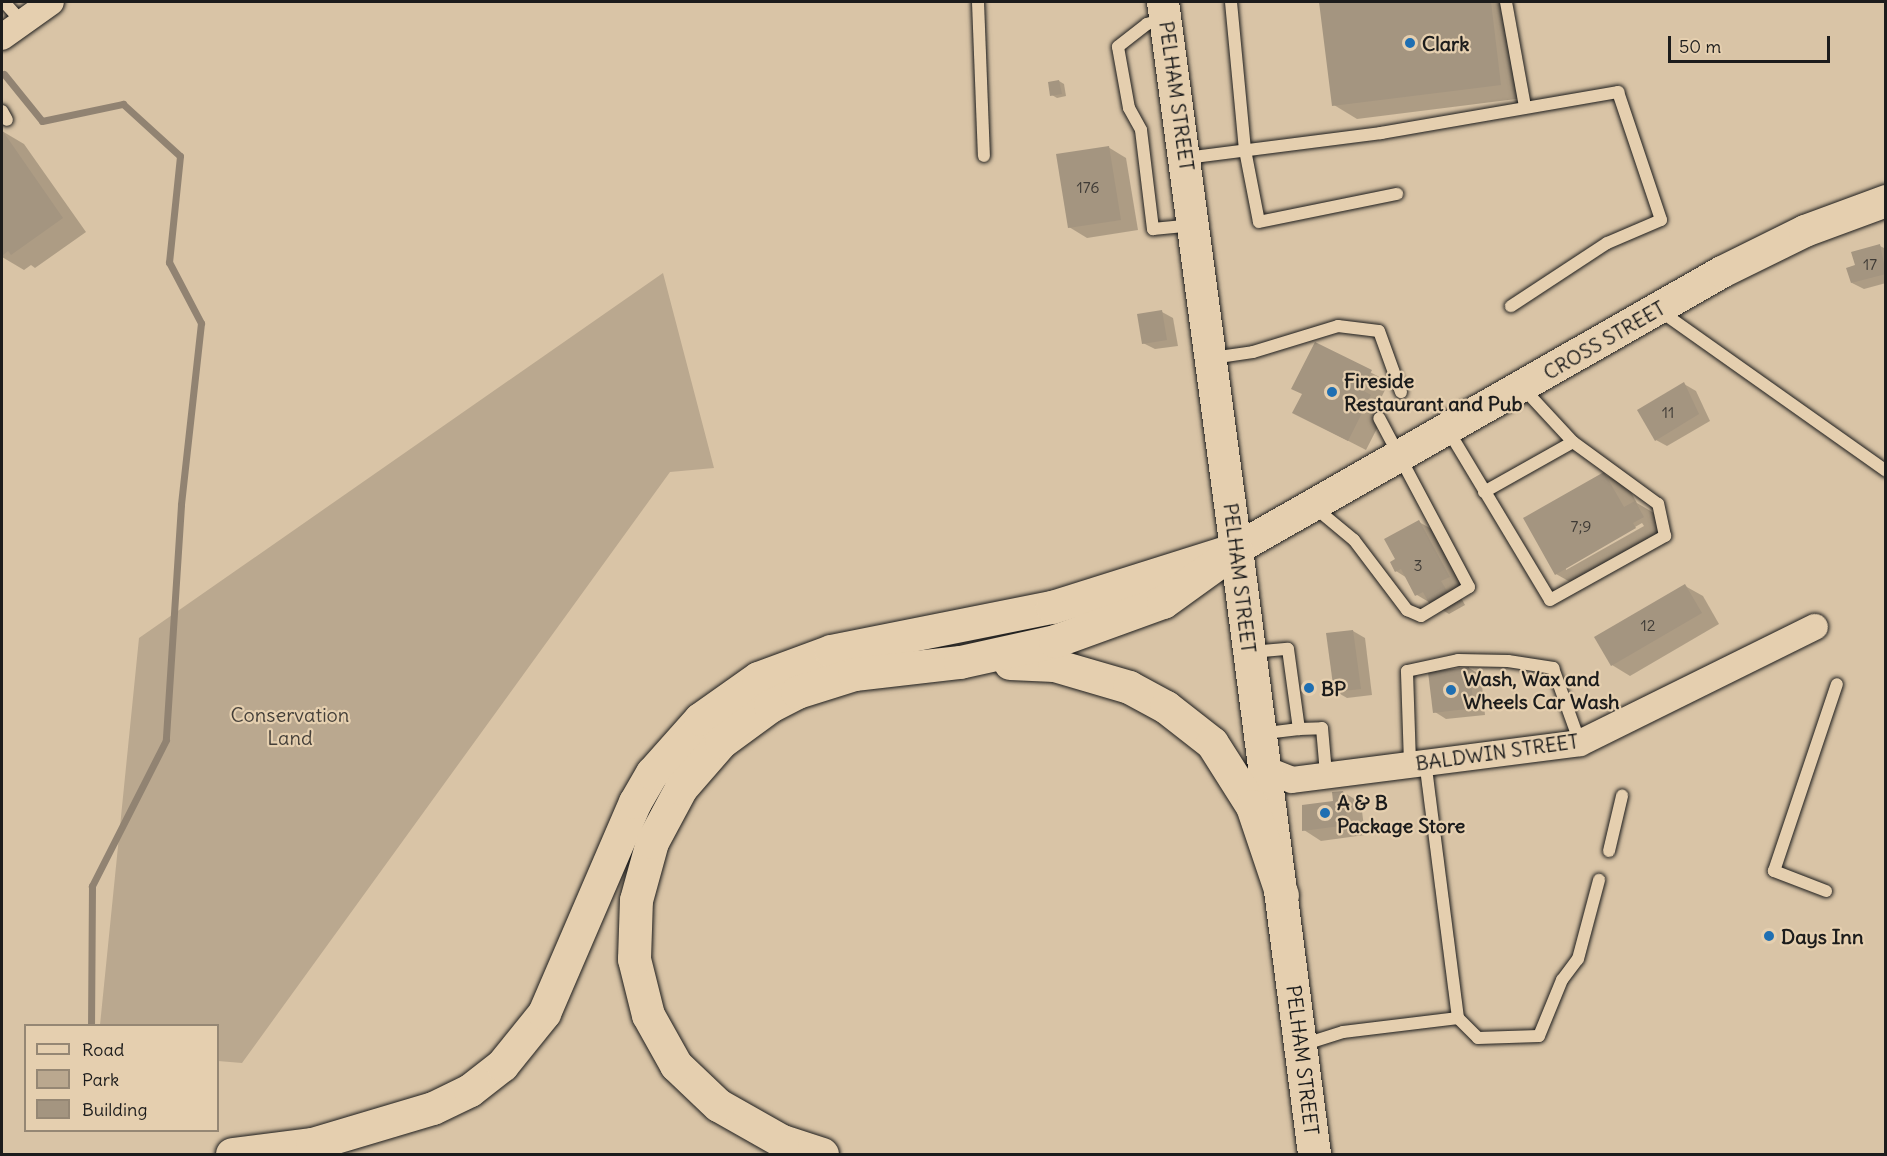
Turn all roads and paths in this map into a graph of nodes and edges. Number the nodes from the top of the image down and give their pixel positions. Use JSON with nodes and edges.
{"nodes":[{"id":1,"x":4,"y":2,"type":"edge"},
{"id":2,"x":51,"y":2,"type":"edge"},
{"id":3,"x":978,"y":2,"type":"edge"},
{"id":4,"x":1231,"y":2,"type":"edge"},
{"id":5,"x":1506,"y":2,"type":"edge"},
{"id":6,"x":1164,"y":10,"type":"edge"},
{"id":7,"x":12,"y":29,"type":"edge"},
{"id":8,"x":1525,"y":107,"type":"junction"},
{"id":9,"x":1245,"y":150,"type":"junction"},
{"id":10,"x":984,"y":156,"type":"dead end"},
{"id":11,"x":1186,"y":158,"type":"junction"},
{"id":12,"x":1397,"y":194,"type":"dead end"},
{"id":13,"x":1886,"y":201,"type":"edge"},
{"id":14,"x":1195,"y":225,"type":"junction"},
{"id":15,"x":1511,"y":306,"type":"dead end"},
{"id":16,"x":1658,"y":309,"type":"junction"},
{"id":17,"x":1212,"y":358,"type":"junction"},
{"id":18,"x":1522,"y":386,"type":"junction"},
{"id":19,"x":1401,"y":392,"type":"dead end"},
{"id":20,"x":1379,"y":418,"type":"dead end"},
{"id":21,"x":1447,"y":429,"type":"junction"},
{"id":22,"x":1573,"y":442,"type":"junction"},
{"id":23,"x":1398,"y":457,"type":"junction"},
{"id":24,"x":1886,"y":471,"type":"edge"},
{"id":25,"x":1484,"y":492,"type":"junction"},
{"id":26,"x":1312,"y":506,"type":"junction"},
{"id":27,"x":1236,"y":549,"type":"junction"},
{"id":28,"x":1815,"y":627,"type":"dead end"},
{"id":29,"x":1250,"y":652,"type":"junction"},
{"id":30,"x":960,"y":662,"type":"junction"},
{"id":31,"x":1837,"y":684,"type":"dead end"},
{"id":32,"x":1299,"y":729,"type":"junction"},
{"id":33,"x":1260,"y":734,"type":"junction"},
{"id":34,"x":1580,"y":743,"type":"junction"},
{"id":35,"x":1418,"y":763,"type":"junction"},
{"id":36,"x":1265,"y":769,"type":"junction"},
{"id":37,"x":1326,"y":774,"type":"junction"},
{"id":38,"x":1622,"y":796,"type":"dead end"},
{"id":39,"x":1609,"y":851,"type":"dead end"},
{"id":40,"x":1599,"y":880,"type":"dead end"},
{"id":41,"x":1826,"y":891,"type":"dead end"},
{"id":42,"x":1282,"y":895,"type":"junction"},
{"id":43,"x":1458,"y":1018,"type":"junction"},
{"id":44,"x":1302,"y":1045,"type":"junction"},
{"id":45,"x":232,"y":1155,"type":"edge"},
{"id":46,"x":822,"y":1155,"type":"edge"},
{"id":47,"x":1314,"y":1155,"type":"edge"}],
"edges":[{"from":1,"to":7,"type":"lane"},
{"from":2,"to":7,"type":"street"},
{"from":3,"to":10,"type":"lane"},
{"from":4,"to":9,"type":"lane"},
{"from":5,"to":8,"type":"lane"},
{"from":6,"to":11,"type":"street","name":"PELHAM STREET"},
{"from":6,"to":14,"type":"lane"},
{"from":8,"to":9,"type":"lane"},
{"from":8,"to":15,"type":"lane"},
{"from":9,"to":11,"type":"lane"},
{"from":9,"to":12,"type":"lane"},
{"from":11,"to":14,"type":"street","name":"PELHAM STREET"},
{"from":13,"to":16,"type":"street","name":"CROSS STREET"},
{"from":14,"to":17,"type":"street","name":"PELHAM STREET"},
{"from":16,"to":18,"type":"street","name":"CROSS STREET"},
{"from":16,"to":24,"type":"lane"},
{"from":17,"to":19,"type":"lane"},
{"from":17,"to":27,"type":"street","name":"PELHAM STREET"},
{"from":18,"to":21,"type":"street","name":"CROSS STREET"},
{"from":18,"to":22,"type":"lane"},
{"from":20,"to":23,"type":"lane"},
{"from":21,"to":23,"type":"street","name":"CROSS STREET"},
{"from":21,"to":25,"type":"lane"},
{"from":22,"to":25,"type":"lane"},
{"from":22,"to":25,"type":"lane"},
{"from":23,"to":26,"type":"street","name":"CROSS STREET"},
{"from":23,"to":26,"type":"lane"},
{"from":26,"to":27,"type":"street","name":"CROSS STREET"},
{"from":27,"to":29,"type":"main road","name":"PELHAM STREET"},
{"from":27,"to":30,"type":"main road"},
{"from":27,"to":45,"type":"main road"},
{"from":28,"to":34,"type":"street","name":"BALDWIN STREET"},
{"from":29,"to":32,"type":"lane"},
{"from":29,"to":33,"type":"main road","name":"PELHAM STREET"},
{"from":30,"to":42,"type":"main road"},
{"from":30,"to":46,"type":"main road"},
{"from":31,"to":41,"type":"lane"},
{"from":32,"to":33,"type":"lane"},
{"from":32,"to":37,"type":"lane"},
{"from":33,"to":36,"type":"main road","name":"PELHAM STREET"},
{"from":34,"to":35,"type":"street","name":"BALDWIN STREET"},
{"from":34,"to":35,"type":"lane"},
{"from":35,"to":37,"type":"street","name":"BALDWIN STREET"},
{"from":35,"to":43,"type":"lane"},
{"from":36,"to":37,"type":"street","name":"BALDWIN STREET"},
{"from":36,"to":42,"type":"main road","name":"PELHAM STREET"},
{"from":38,"to":39,"type":"lane"},
{"from":40,"to":43,"type":"lane"},
{"from":42,"to":44,"type":"main road","name":"PELHAM STREET"},
{"from":43,"to":44,"type":"lane"},
{"from":44,"to":47,"type":"main road","name":"PELHAM STREET"}]}
